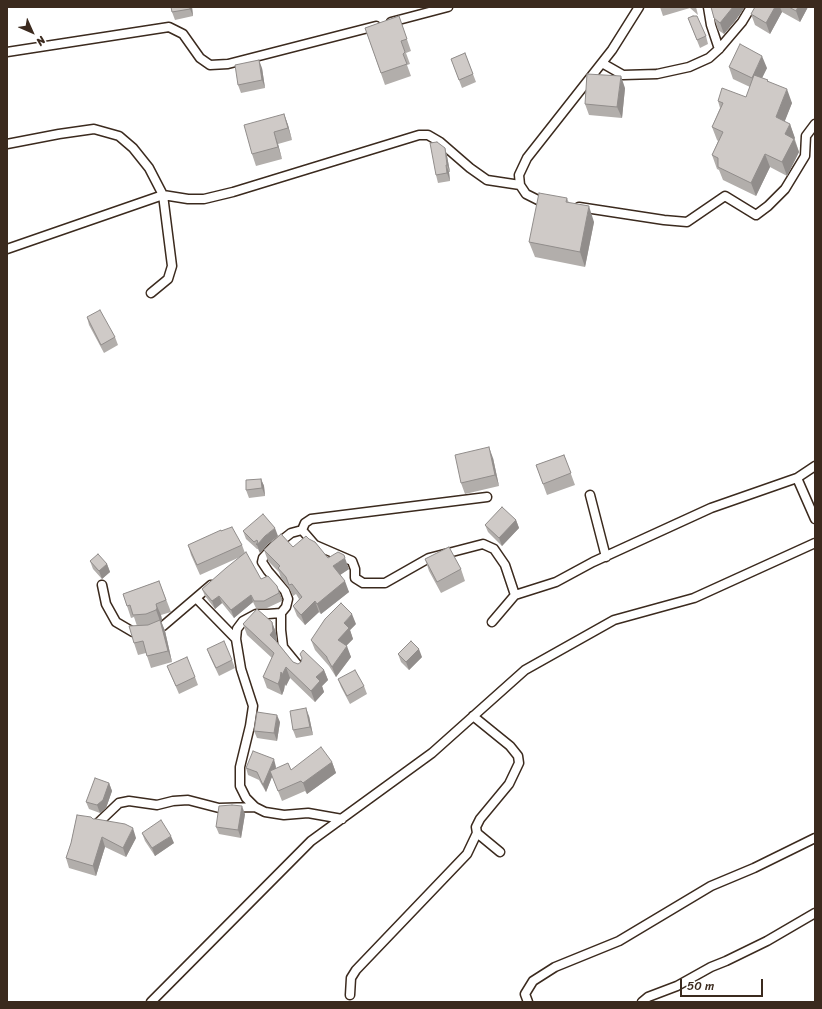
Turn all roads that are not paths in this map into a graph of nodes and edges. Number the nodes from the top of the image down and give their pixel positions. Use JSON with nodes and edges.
{"nodes":[{"id":1,"x":448,"y":7,"type":"edge"},
{"id":2,"x":639,"y":7,"type":"edge"},
{"id":3,"x":708,"y":7,"type":"edge"},
{"id":4,"x":751,"y":7,"type":"edge"},
{"id":5,"x":719,"y":49,"type":"junction"},
{"id":6,"x":7,"y":52,"type":"edge"},
{"id":7,"x":602,"y":63,"type":"junction"},
{"id":8,"x":815,"y":124,"type":"edge"},
{"id":9,"x":7,"y":144,"type":"edge"},
{"id":10,"x":520,"y":185,"type":"junction"},
{"id":11,"x":163,"y":195,"type":"junction"},
{"id":12,"x":557,"y":204,"type":"edge"},
{"id":13,"x":572,"y":206,"type":"edge"},
{"id":14,"x":7,"y":249,"type":"edge"},
{"id":15,"x":151,"y":293,"type":"dead end"},
{"id":16,"x":815,"y":466,"type":"edge"},
{"id":17,"x":797,"y":478,"type":"junction"},
{"id":18,"x":590,"y":495,"type":"dead end"},
{"id":19,"x":487,"y":497,"type":"dead end"},
{"id":20,"x":815,"y":519,"type":"edge"},
{"id":21,"x":302,"y":530,"type":"junction"},
{"id":22,"x":815,"y":543,"type":"edge"},
{"id":23,"x":606,"y":557,"type":"junction"},
{"id":24,"x":219,"y":577,"type":"edge"},
{"id":25,"x":102,"y":585,"type":"dead end"},
{"id":26,"x":515,"y":595,"type":"junction"},
{"id":27,"x":196,"y":598,"type":"junction"},
{"id":28,"x":281,"y":612,"type":"junction"},
{"id":29,"x":492,"y":622,"type":"dead end"},
{"id":30,"x":236,"y":639,"type":"junction"},
{"id":31,"x":301,"y":669,"type":"edge"},
{"id":32,"x":473,"y":716,"type":"junction"},
{"id":33,"x":255,"y":807,"type":"junction"},
{"id":34,"x":342,"y":819,"type":"junction"},
{"id":35,"x":98,"y":823,"type":"edge"},
{"id":36,"x":477,"y":832,"type":"junction"},
{"id":37,"x":815,"y":838,"type":"edge"},
{"id":38,"x":500,"y":852,"type":"dead end"},
{"id":39,"x":815,"y":913,"type":"edge"},
{"id":40,"x":350,"y":995,"type":"dead end"},
{"id":41,"x":151,"y":1002,"type":"edge"},
{"id":42,"x":528,"y":1002,"type":"edge"},
{"id":43,"x":642,"y":1002,"type":"edge"}],
"edges":[{"from":1,"to":6,"type":"street"},
{"from":2,"to":7,"type":"street"},
{"from":3,"to":5,"type":"street"},
{"from":4,"to":5,"type":"street"},
{"from":5,"to":7,"type":"street"},
{"from":7,"to":10,"type":"street"},
{"from":8,"to":13,"type":"street"},
{"from":9,"to":11,"type":"street"},
{"from":10,"to":11,"type":"street"},
{"from":10,"to":12,"type":"street"},
{"from":11,"to":14,"type":"street"},
{"from":11,"to":15,"type":"street"},
{"from":16,"to":17,"type":"street"},
{"from":17,"to":20,"type":"street"},
{"from":17,"to":23,"type":"street"},
{"from":18,"to":23,"type":"street"},
{"from":19,"to":21,"type":"street"},
{"from":21,"to":26,"type":"street"},
{"from":21,"to":28,"type":"street"},
{"from":22,"to":32,"type":"street"},
{"from":23,"to":26,"type":"street"},
{"from":24,"to":27,"type":"street"},
{"from":25,"to":27,"type":"street"},
{"from":26,"to":29,"type":"street"},
{"from":27,"to":30,"type":"street"},
{"from":28,"to":30,"type":"street"},
{"from":28,"to":31,"type":"street"},
{"from":30,"to":33,"type":"street"},
{"from":32,"to":34,"type":"street"},
{"from":32,"to":36,"type":"street"},
{"from":33,"to":34,"type":"street"},
{"from":33,"to":35,"type":"street"},
{"from":34,"to":41,"type":"street"},
{"from":36,"to":38,"type":"street"},
{"from":36,"to":40,"type":"street"},
{"from":37,"to":42,"type":"street"},
{"from":39,"to":43,"type":"street"}]}
